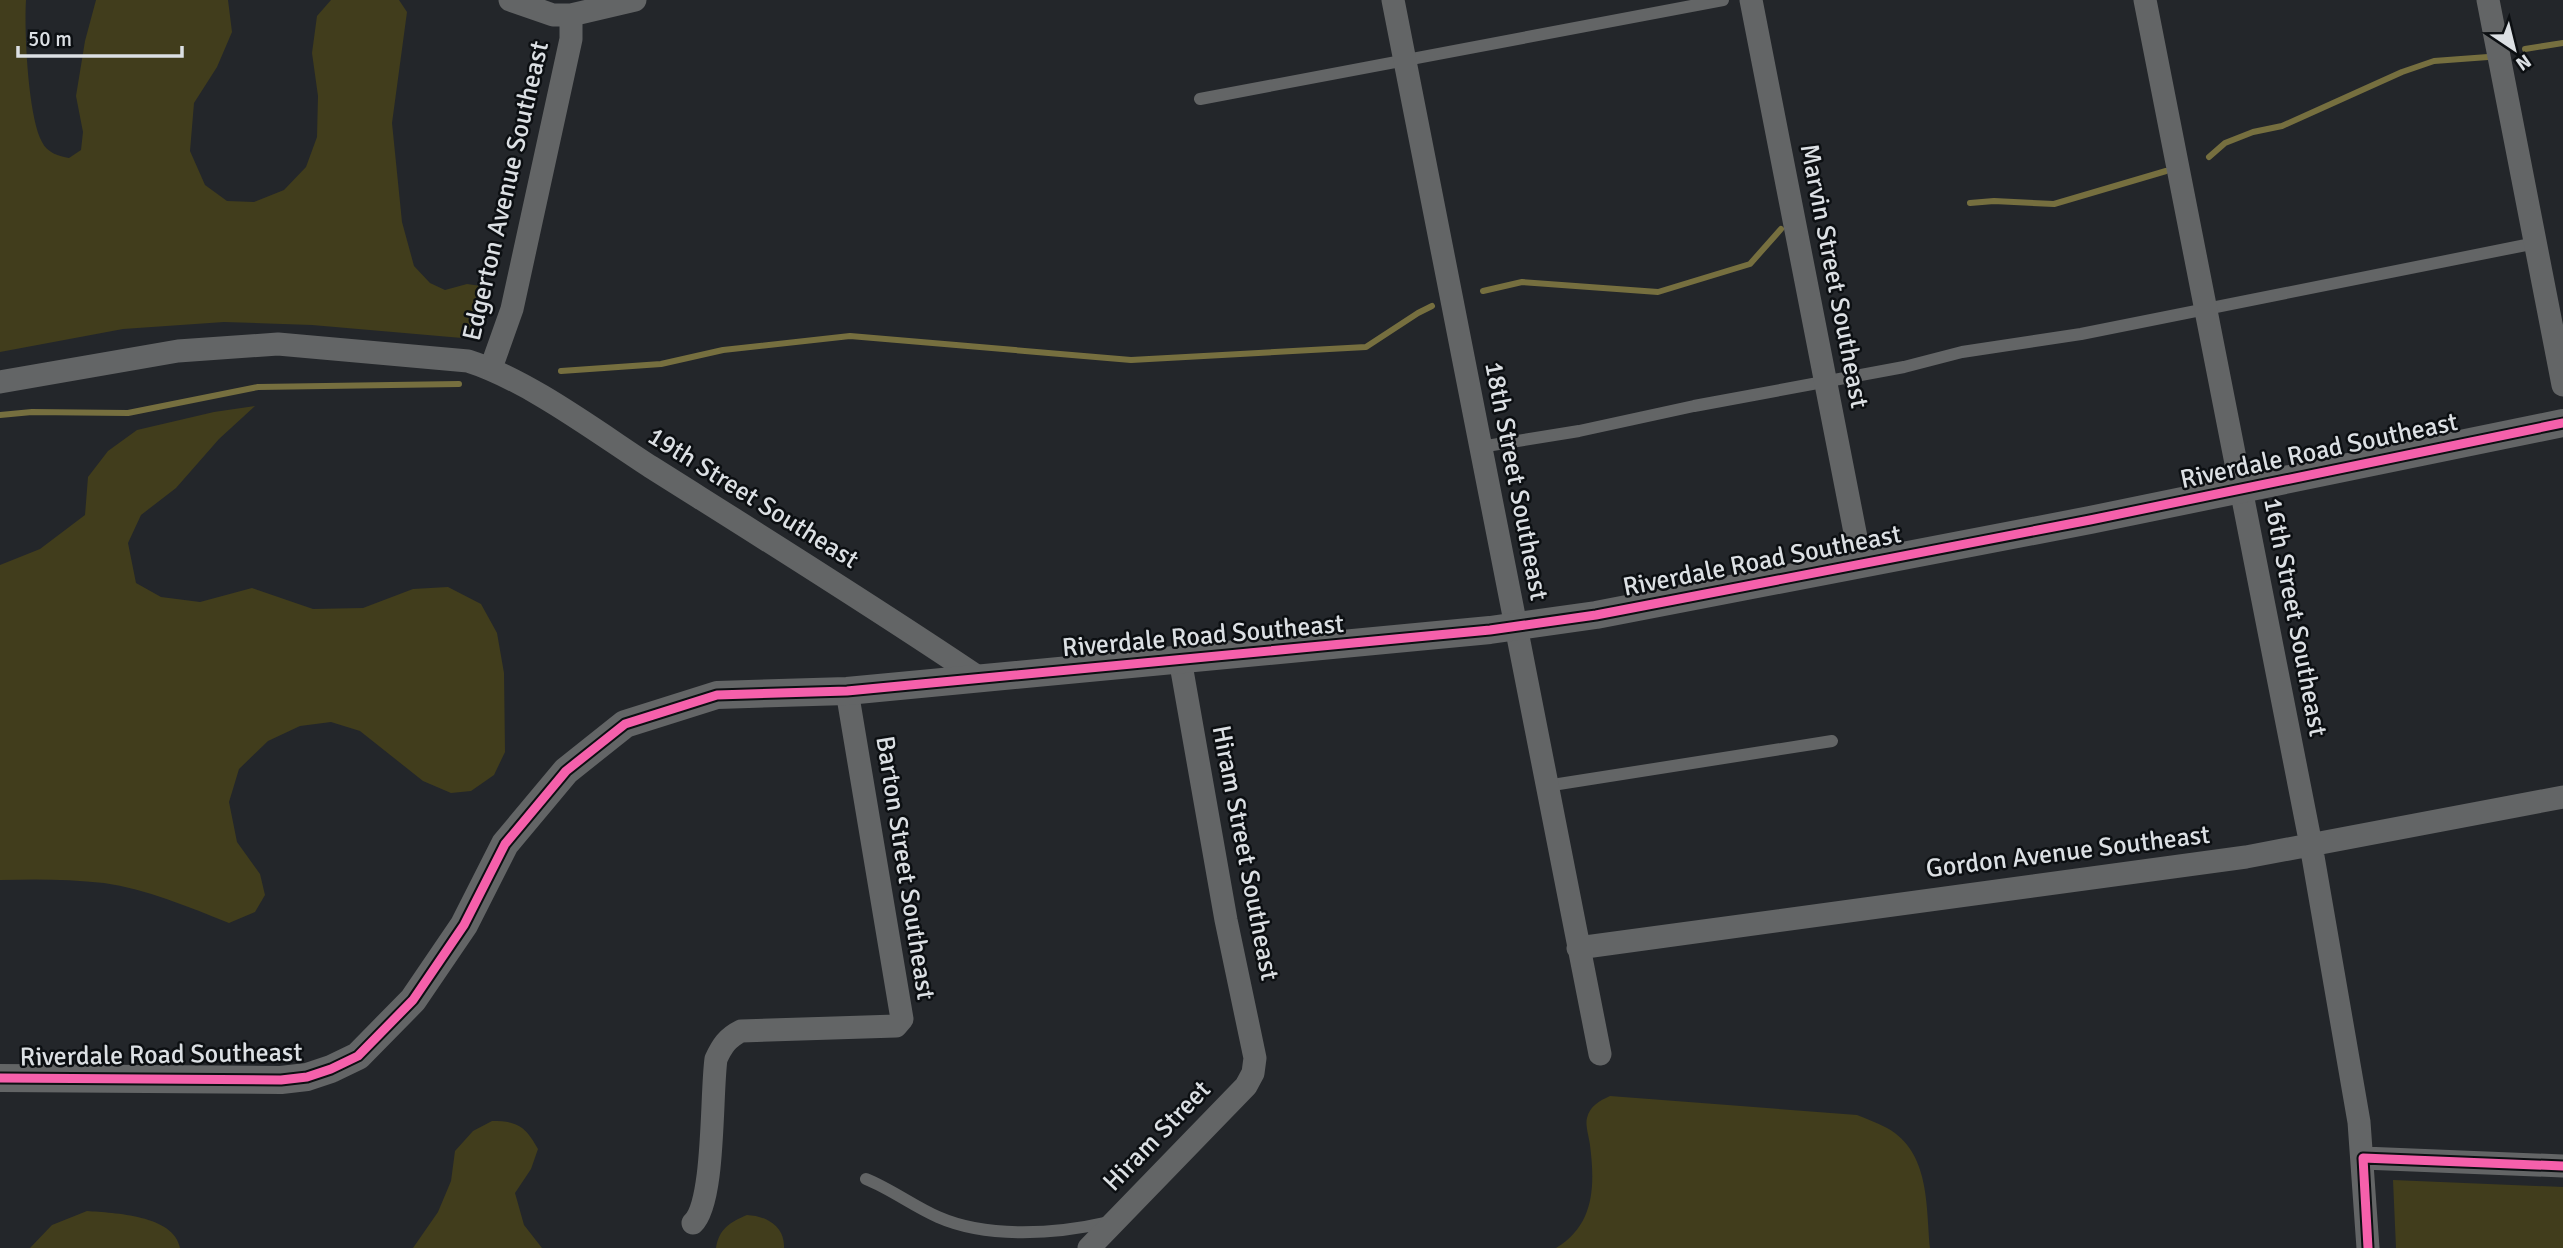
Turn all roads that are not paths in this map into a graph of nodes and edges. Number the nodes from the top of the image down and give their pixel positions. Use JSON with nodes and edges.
{"nodes":[{"id":1,"x":510,"y":0,"type":"edge"},
{"id":2,"x":635,"y":0,"type":"edge"},
{"id":3,"x":1393,"y":0,"type":"edge"},
{"id":4,"x":1723,"y":0,"type":"edge"},
{"id":5,"x":1751,"y":0,"type":"edge"},
{"id":6,"x":2146,"y":0,"type":"edge"},
{"id":7,"x":2488,"y":0,"type":"edge"},
{"id":8,"x":571,"y":15,"type":"junction"},
{"id":9,"x":1405,"y":62,"type":"junction"},
{"id":10,"x":1200,"y":99,"type":"dead end"},
{"id":11,"x":2536,"y":243,"type":"junction"},
{"id":12,"x":2206,"y":309,"type":"junction"},
{"id":13,"x":491,"y":368,"type":"junction"},
{"id":14,"x":0,"y":382,"type":"edge"},
{"id":15,"x":1826,"y":382,"type":"junction"},
{"id":16,"x":2563,"y":385,"type":"edge"},
{"id":17,"x":2563,"y":423,"type":"edge"},
{"id":18,"x":1479,"y":447,"type":"junction"},
{"id":19,"x":2242,"y":488,"type":"junction"},
{"id":20,"x":1861,"y":563,"type":"junction"},
{"id":21,"x":1515,"y":627,"type":"junction"},
{"id":22,"x":1181,"y":659,"type":"junction"},
{"id":23,"x":981,"y":678,"type":"junction"},
{"id":24,"x":847,"y":691,"type":"junction"},
{"id":25,"x":1832,"y":741,"type":"dead end"},
{"id":26,"x":1546,"y":786,"type":"junction"},
{"id":27,"x":2563,"y":796,"type":"edge"},
{"id":28,"x":2311,"y":845,"type":"junction"},
{"id":29,"x":1578,"y":948,"type":"junction"},
{"id":30,"x":1600,"y":1054,"type":"dead end"},
{"id":31,"x":1255,"y":1058,"type":"joint"},
{"id":32,"x":0,"y":1078,"type":"edge"},
{"id":33,"x":2363,"y":1158,"type":"junction"},
{"id":34,"x":2563,"y":1166,"type":"edge"},
{"id":35,"x":866,"y":1179,"type":"dead end"},
{"id":36,"x":1113,"y":1222,"type":"junction"},
{"id":37,"x":693,"y":1223,"type":"dead end"},
{"id":38,"x":1089,"y":1248,"type":"edge"},
{"id":39,"x":2368,"y":1248,"type":"edge"}],
"edges":[{"from":1,"to":8,"type":"street"},
{"from":2,"to":8,"type":"street","name":"Edgerton Avenue Southeast"},
{"from":3,"to":9,"type":"street","name":"18th Street Southeast"},
{"from":4,"to":9,"type":"lane"},
{"from":5,"to":15,"type":"street","name":"Marvin Street Southeast"},
{"from":6,"to":12,"type":"street","name":"16th Street Southeast"},
{"from":7,"to":11,"type":"street"},
{"from":8,"to":13,"type":"street","name":"Edgerton Avenue Southeast"},
{"from":9,"to":10,"type":"lane"},
{"from":9,"to":18,"type":"street","name":"18th Street Southeast"},
{"from":11,"to":12,"type":"lane"},
{"from":11,"to":16,"type":"street"},
{"from":12,"to":15,"type":"lane"},
{"from":12,"to":19,"type":"street","name":"16th Street Southeast"},
{"from":13,"to":14,"type":"street","name":"Edgerton Avenue Southeast"},
{"from":13,"to":23,"type":"street","name":"19th Street Southeast"},
{"from":15,"to":18,"type":"lane"},
{"from":15,"to":20,"type":"street","name":"Marvin Street Southeast"},
{"from":17,"to":19,"type":"street","name":"Riverdale Road Southeast"},
{"from":18,"to":21,"type":"street","name":"18th Street Southeast"},
{"from":19,"to":20,"type":"street","name":"Riverdale Road Southeast"},
{"from":19,"to":28,"type":"street","name":"16th Street Southeast"},
{"from":20,"to":21,"type":"street","name":"Riverdale Road Southeast"},
{"from":21,"to":22,"type":"street","name":"Riverdale Road Southeast"},
{"from":21,"to":26,"type":"street","name":"18th Street Southeast"},
{"from":22,"to":23,"type":"street","name":"Riverdale Road Southeast"},
{"from":22,"to":31,"type":"street","name":"Hiram Street Southeast"},
{"from":23,"to":24,"type":"street","name":"Riverdale Road Southeast"},
{"from":24,"to":32,"type":"street","name":"Riverdale Road Southeast"},
{"from":24,"to":37,"type":"street","name":"Barton Street Southeast"},
{"from":25,"to":26,"type":"lane"},
{"from":26,"to":29,"type":"street","name":"18th Street Southeast"},
{"from":27,"to":28,"type":"street","name":"Gordon Avenue Southeast"},
{"from":28,"to":29,"type":"street","name":"Gordon Avenue Southeast"},
{"from":28,"to":33,"type":"street","name":"16th Street Southeast"},
{"from":29,"to":30,"type":"street","name":"18th Street Southeast"},
{"from":31,"to":36,"type":"street","name":"Hiram Street"},
{"from":33,"to":34,"type":"street"},
{"from":33,"to":39,"type":"street","name":"16th Street Southeast"},
{"from":35,"to":36,"type":"lane"},
{"from":36,"to":38,"type":"street","name":"Hiram Street"}]}
